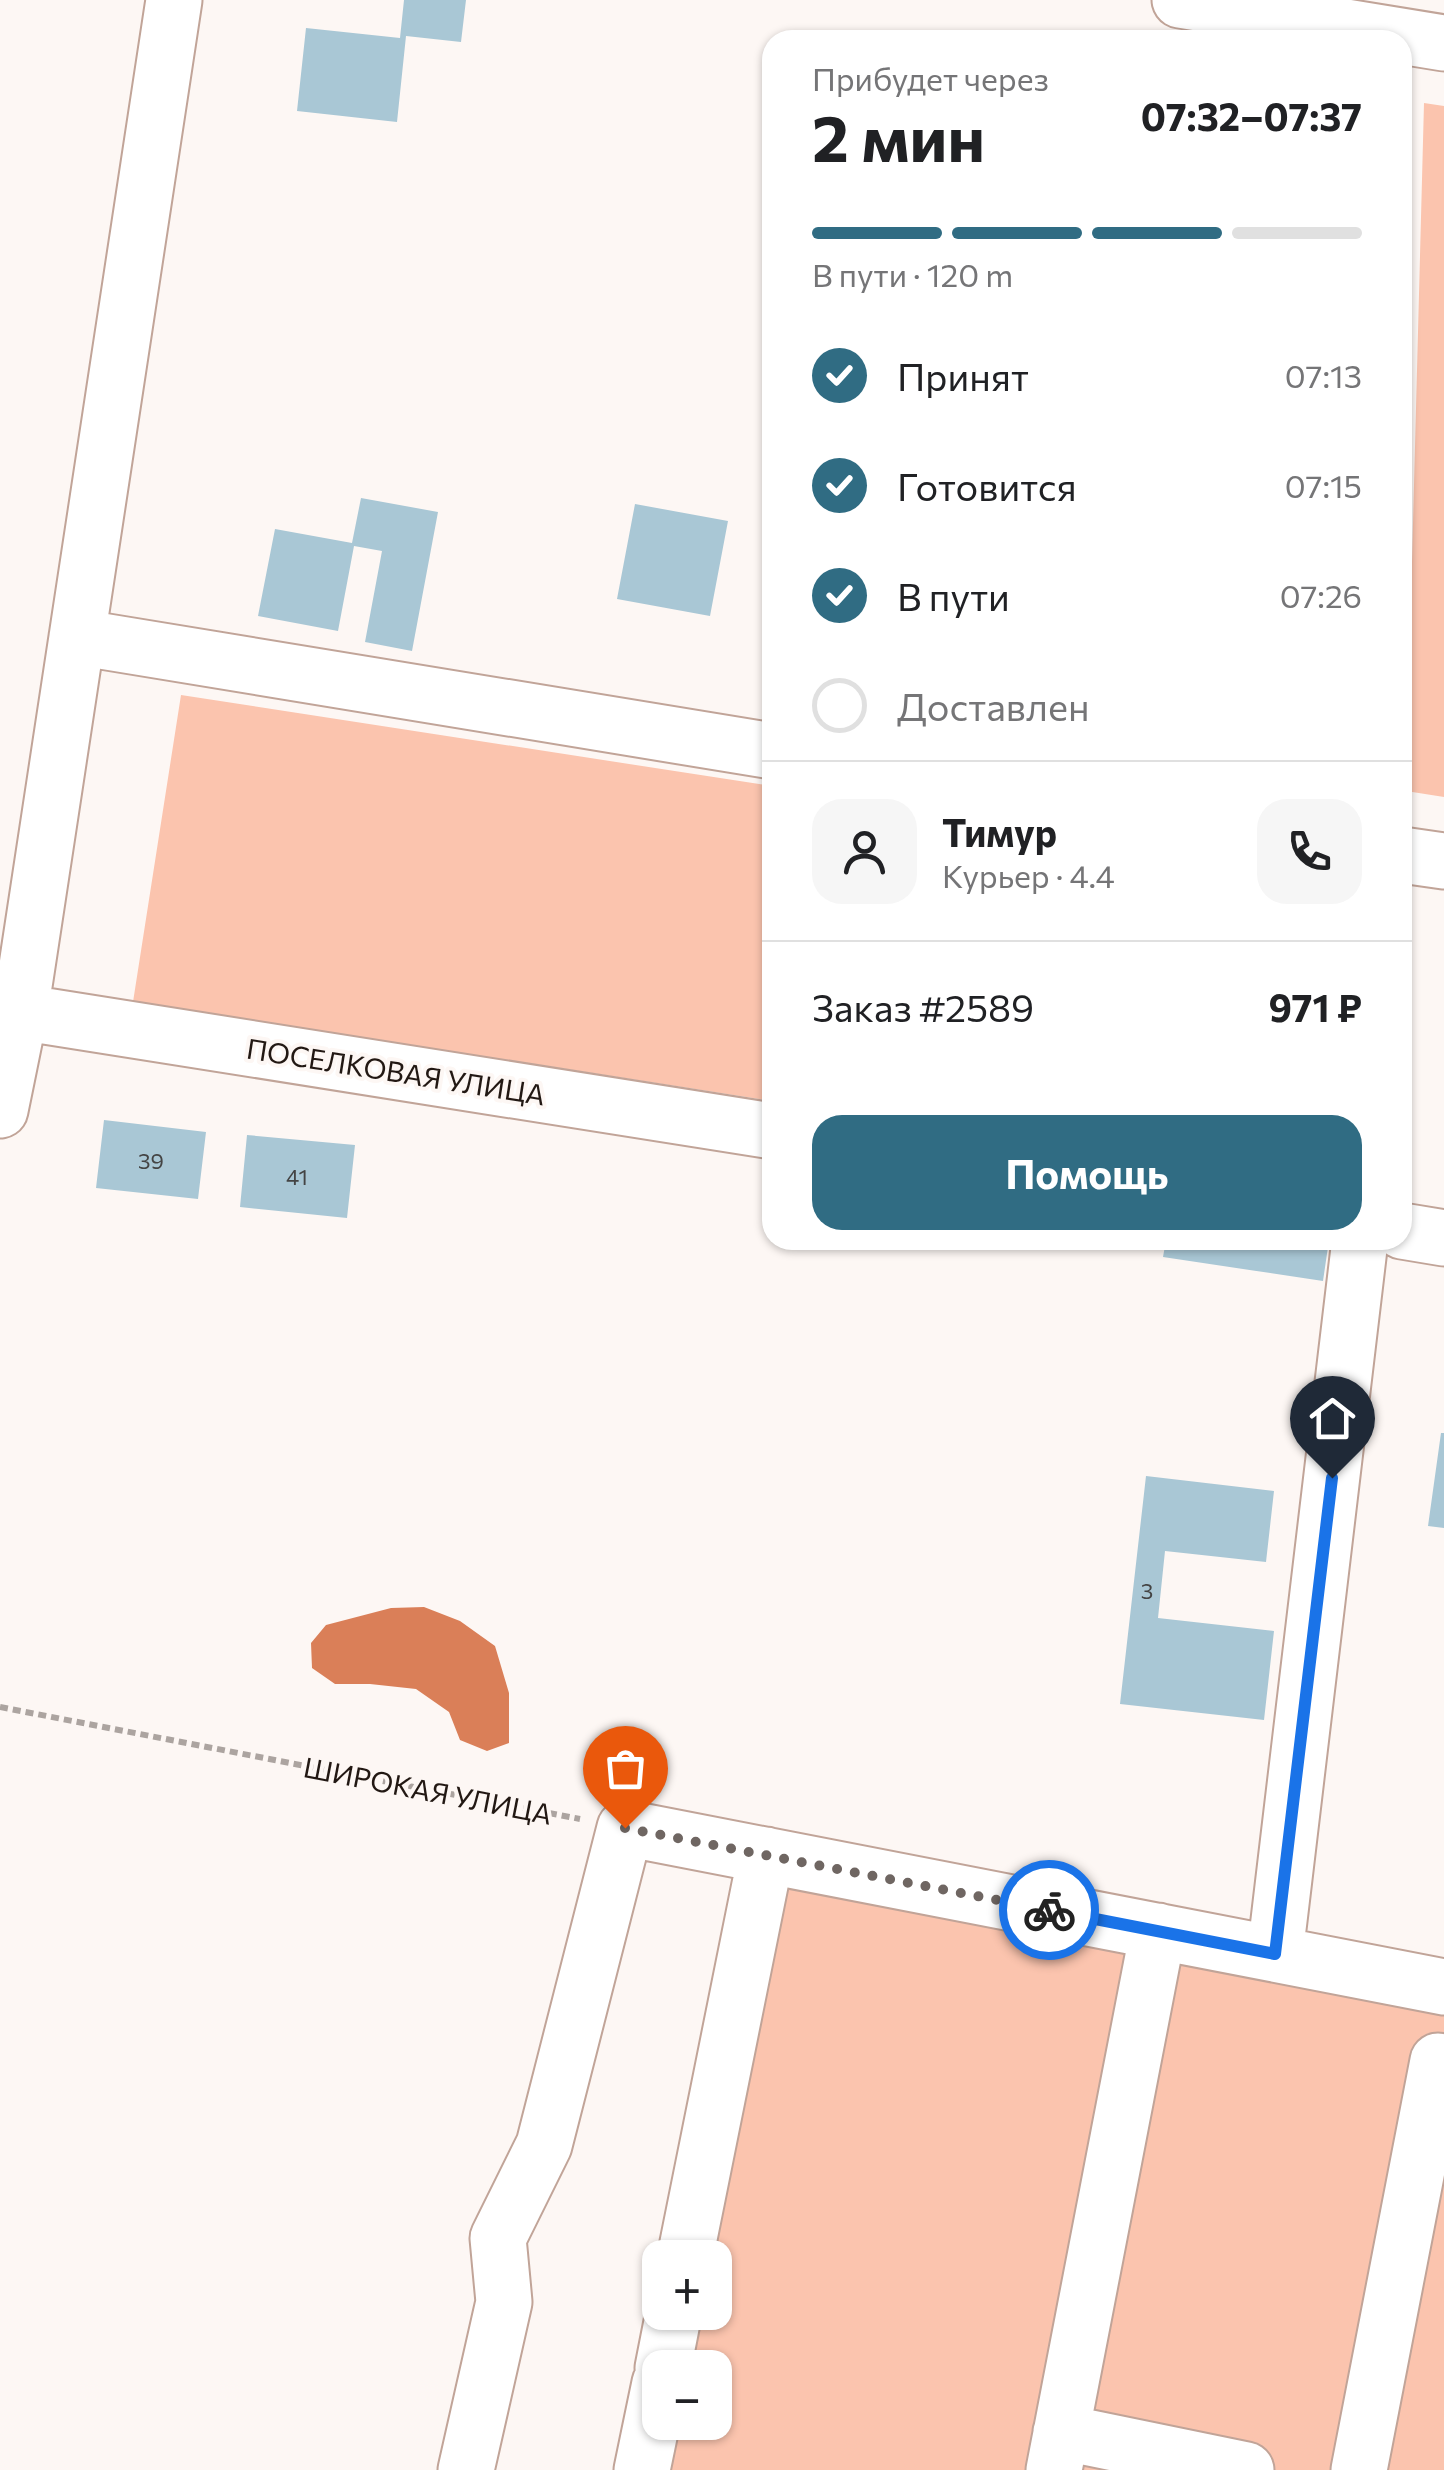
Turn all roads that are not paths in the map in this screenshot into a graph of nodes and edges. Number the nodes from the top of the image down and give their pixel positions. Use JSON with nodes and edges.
{"nodes":[{"id":1,"x":174,"y":0,"type":"edge"},
{"id":2,"x":1180,"y":0,"type":"edge"},
{"id":3,"x":1385,"y":24,"type":"edge"},
{"id":4,"x":1412,"y":33,"type":"edge"},
{"id":5,"x":1444,"y":43,"type":"edge"},
{"id":6,"x":77,"y":637,"type":"junction"},
{"id":7,"x":762,"y":749,"type":"edge"},
{"id":8,"x":1412,"y":856,"type":"edge"},
{"id":9,"x":1444,"y":861,"type":"edge"},
{"id":10,"x":20,"y":1012,"type":"junction"},
{"id":11,"x":0,"y":1110,"type":"edge"},
{"id":12,"x":762,"y":1129,"type":"edge"},
{"id":13,"x":1412,"y":1233,"type":"edge"},
{"id":14,"x":1444,"y":1238,"type":"edge"},
{"id":15,"x":1359,"y":1250,"type":"edge"},
{"id":16,"x":766,"y":1855,"type":"junction"},
{"id":17,"x":1158,"y":1932,"type":"junction"},
{"id":18,"x":1275,"y":1954,"type":"junction"},
{"id":19,"x":1444,"y":1987,"type":"edge"},
{"id":20,"x":1438,"y":2061,"type":"dead end"},
{"id":21,"x":689,"y":2240,"type":"edge"},
{"id":22,"x":648,"y":2440,"type":"edge"},
{"id":23,"x":1057,"y":2451,"type":"edge"},
{"id":24,"x":466,"y":2470,"type":"edge"},
{"id":25,"x":642,"y":2470,"type":"edge"},
{"id":26,"x":1246,"y":2470,"type":"edge"},
{"id":27,"x":1359,"y":2470,"type":"edge"}],
"edges":[{"from":1,"to":6,"type":"street"},
{"from":2,"to":3,"type":"street"},
{"from":4,"to":5,"type":"street"},
{"from":6,"to":7,"type":"street"},
{"from":6,"to":10,"type":"street"},
{"from":8,"to":9,"type":"street"},
{"from":10,"to":11,"type":"street"},
{"from":10,"to":12,"type":"street","name":"ПОСЕЛКОВАЯ УЛИЦА"},
{"from":13,"to":14,"type":"street"},
{"from":15,"to":18,"type":"street"},
{"from":16,"to":17,"type":"street"},
{"from":16,"to":21,"type":"street"},
{"from":16,"to":24,"type":"street"},
{"from":17,"to":18,"type":"street"},
{"from":17,"to":23,"type":"street"},
{"from":18,"to":19,"type":"street"},
{"from":20,"to":27,"type":"street"},
{"from":22,"to":25,"type":"street"},
{"from":23,"to":26,"type":"street"}]}
